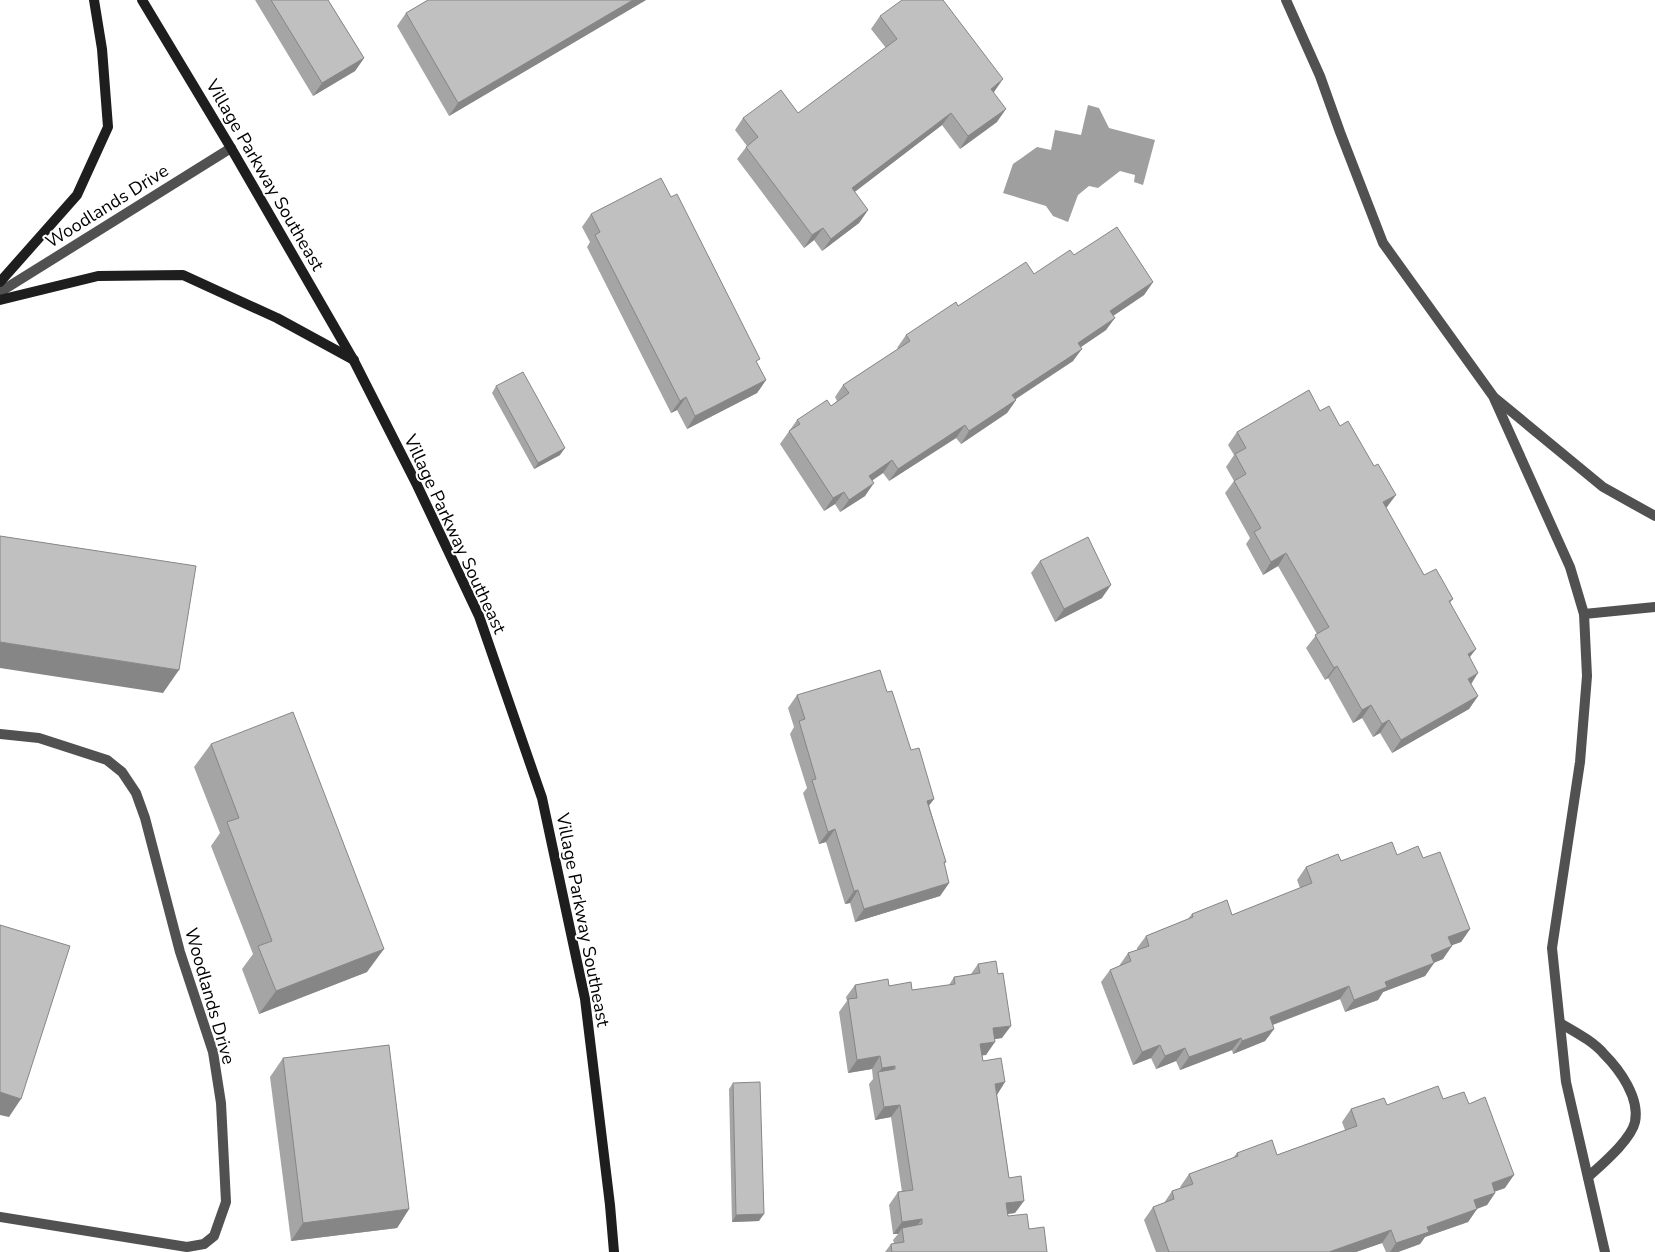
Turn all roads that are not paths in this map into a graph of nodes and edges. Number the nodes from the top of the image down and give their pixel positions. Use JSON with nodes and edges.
{"nodes":[{"id":1,"x":94,"y":0,"type":"edge"},
{"id":2,"x":142,"y":0,"type":"edge"},
{"id":3,"x":1286,"y":0,"type":"edge"},
{"id":4,"x":231,"y":148,"type":"junction"},
{"id":5,"x":0,"y":282,"type":"edge"},
{"id":6,"x":0,"y":292,"type":"edge"},
{"id":7,"x":0,"y":300,"type":"edge"},
{"id":8,"x":354,"y":361,"type":"junction"},
{"id":9,"x":1493,"y":396,"type":"junction"},
{"id":10,"x":1655,"y":516,"type":"edge"},
{"id":11,"x":1655,"y":607,"type":"edge"},
{"id":12,"x":1584,"y":614,"type":"junction"},
{"id":13,"x":0,"y":734,"type":"edge"},
{"id":14,"x":1560,"y":1023,"type":"junction"},
{"id":15,"x":1588,"y":1177,"type":"junction"},
{"id":16,"x":0,"y":1218,"type":"edge"},
{"id":17,"x":614,"y":1252,"type":"edge"},
{"id":18,"x":1605,"y":1252,"type":"edge"}],
"edges":[{"from":1,"to":5,"type":"street"},
{"from":2,"to":4,"type":"street","name":"Village Parkway Southeast"},
{"from":3,"to":9,"type":"street"},
{"from":4,"to":6,"type":"street","name":"Woodlands Drive"},
{"from":4,"to":8,"type":"street","name":"Village Parkway Southeast"},
{"from":7,"to":8,"type":"street"},
{"from":8,"to":17,"type":"street","name":"Village Parkway Southeast"},
{"from":9,"to":10,"type":"street"},
{"from":9,"to":12,"type":"street"},
{"from":11,"to":12,"type":"street"},
{"from":12,"to":14,"type":"street"},
{"from":13,"to":16,"type":"street","name":"Woodlands Drive"},
{"from":14,"to":15,"type":"street"},
{"from":14,"to":15,"type":"street"},
{"from":15,"to":18,"type":"street"}]}
